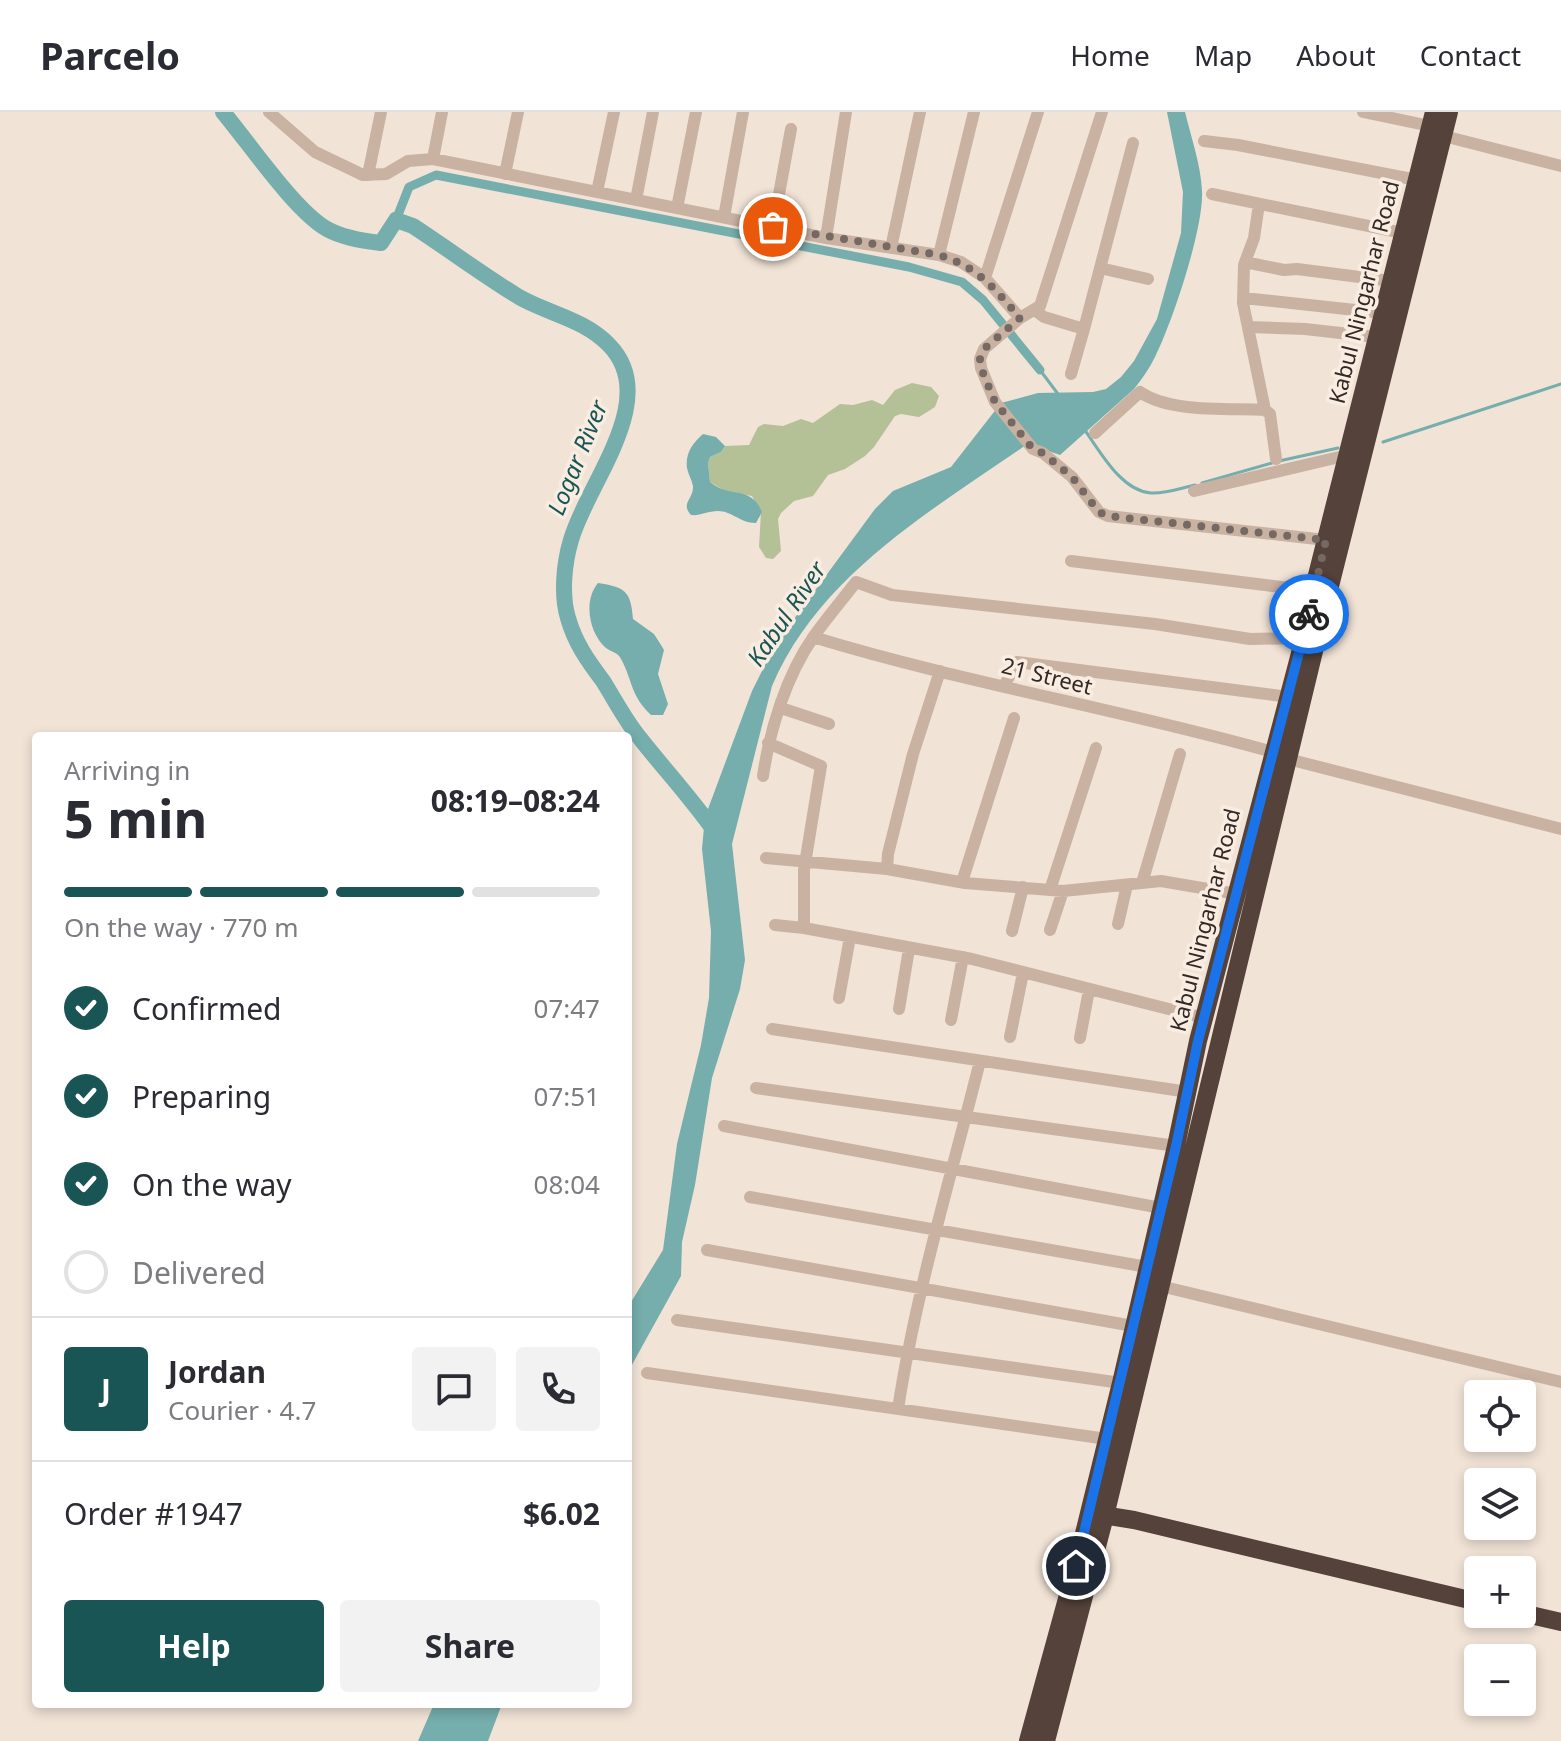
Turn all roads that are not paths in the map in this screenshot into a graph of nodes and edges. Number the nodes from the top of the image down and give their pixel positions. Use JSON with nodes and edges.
{"nodes":[{"id":1,"x":269,"y":112,"type":"edge"},
{"id":2,"x":381,"y":112,"type":"edge"},
{"id":3,"x":442,"y":112,"type":"edge"},
{"id":4,"x":518,"y":112,"type":"edge"},
{"id":5,"x":614,"y":112,"type":"edge"},
{"id":6,"x":653,"y":112,"type":"edge"},
{"id":7,"x":696,"y":112,"type":"edge"},
{"id":8,"x":743,"y":112,"type":"edge"},
{"id":9,"x":846,"y":112,"type":"edge"},
{"id":10,"x":920,"y":112,"type":"edge"},
{"id":11,"x":974,"y":112,"type":"edge"},
{"id":12,"x":1038,"y":112,"type":"edge"},
{"id":13,"x":1102,"y":112,"type":"edge"},
{"id":14,"x":1363,"y":112,"type":"edge"},
{"id":15,"x":1449,"y":112,"type":"edge"},
{"id":16,"x":1434,"y":126,"type":"edge"},
{"id":17,"x":791,"y":129,"type":"dead end"},
{"id":18,"x":1204,"y":141,"type":"dead end"},
{"id":19,"x":1133,"y":143,"type":"dead end"},
{"id":20,"x":433,"y":159,"type":"junction"},
{"id":21,"x":1561,"y":166,"type":"edge"},
{"id":22,"x":505,"y":174,"type":"junction"},
{"id":23,"x":368,"y":175,"type":"junction"},
{"id":24,"x":1417,"y":180,"type":"junction"},
{"id":25,"x":597,"y":192,"type":"junction"},
{"id":26,"x":1212,"y":194,"type":"dead end"},
{"id":27,"x":636,"y":200,"type":"junction"},
{"id":28,"x":1259,"y":204,"type":"junction"},
{"id":29,"x":677,"y":208,"type":"junction"},
{"id":30,"x":724,"y":217,"type":"junction"},
{"id":31,"x":773,"y":227,"type":"junction"},
{"id":32,"x":1403,"y":233,"type":"junction"},
{"id":33,"x":826,"y":238,"type":"junction"},
{"id":34,"x":891,"y":248,"type":"junction"},
{"id":35,"x":939,"y":255,"type":"junction"},
{"id":36,"x":1245,"y":262,"type":"junction"},
{"id":37,"x":1100,"y":268,"type":"junction"},
{"id":38,"x":985,"y":278,"type":"junction"},
{"id":39,"x":1148,"y":279,"type":"dead end"},
{"id":40,"x":1391,"y":281,"type":"junction"},
{"id":41,"x":1244,"y":298,"type":"junction"},
{"id":42,"x":1036,"y":311,"type":"junction"},
{"id":43,"x":1383,"y":313,"type":"junction"},
{"id":44,"x":1012,"y":325,"type":"junction"},
{"id":45,"x":1248,"y":327,"type":"junction"},
{"id":46,"x":1084,"y":329,"type":"junction"},
{"id":47,"x":1376,"y":337,"type":"junction"},
{"id":48,"x":1071,"y":374,"type":"dead end"},
{"id":49,"x":1265,"y":410,"type":"junction"},
{"id":50,"x":1095,"y":433,"type":"dead end"},
{"id":51,"x":1348,"y":455,"type":"junction"},
{"id":52,"x":1276,"y":459,"type":"dead end"},
{"id":53,"x":1194,"y":491,"type":"dead end"},
{"id":54,"x":1326,"y":540,"type":"junction"},
{"id":55,"x":1071,"y":561,"type":"dead end"},
{"id":56,"x":1313,"y":591,"type":"junction"},
{"id":57,"x":813,"y":637,"type":"junction"},
{"id":58,"x":1304,"y":638,"type":"junction"},
{"id":59,"x":940,"y":671,"type":"junction"},
{"id":60,"x":1004,"y":686,"type":"junction"},
{"id":61,"x":1289,"y":697,"type":"junction"},
{"id":62,"x":781,"y":708,"type":"junction"},
{"id":63,"x":1014,"y":718,"type":"dead end"},
{"id":64,"x":829,"y":724,"type":"dead end"},
{"id":65,"x":768,"y":743,"type":"junction"},
{"id":66,"x":1096,"y":748,"type":"dead end"},
{"id":67,"x":1180,"y":754,"type":"dead end"},
{"id":68,"x":1277,"y":755,"type":"junction"},
{"id":69,"x":763,"y":776,"type":"dead end"},
{"id":70,"x":1561,"y":829,"type":"edge"},
{"id":71,"x":766,"y":858,"type":"dead end"},
{"id":72,"x":806,"y":862,"type":"junction"},
{"id":73,"x":887,"y":869,"type":"junction"},
{"id":74,"x":962,"y":882,"type":"junction"},
{"id":75,"x":1142,"y":883,"type":"junction"},
{"id":76,"x":1127,"y":885,"type":"junction"},
{"id":77,"x":1023,"y":887,"type":"junction"},
{"id":78,"x":1057,"y":890,"type":"junction"},
{"id":79,"x":1237,"y":894,"type":"junction"},
{"id":80,"x":1118,"y":924,"type":"dead end"},
{"id":81,"x":775,"y":925,"type":"dead end"},
{"id":82,"x":804,"y":928,"type":"junction"},
{"id":83,"x":1050,"y":930,"type":"dead end"},
{"id":84,"x":1012,"y":931,"type":"dead end"},
{"id":85,"x":850,"y":937,"type":"junction"},
{"id":86,"x":909,"y":949,"type":"junction"},
{"id":87,"x":963,"y":957,"type":"junction"},
{"id":88,"x":1023,"y":973,"type":"junction"},
{"id":89,"x":1089,"y":990,"type":"junction"},
{"id":90,"x":839,"y":998,"type":"dead end"},
{"id":91,"x":899,"y":1009,"type":"dead end"},
{"id":92,"x":1204,"y":1018,"type":"junction"},
{"id":93,"x":951,"y":1020,"type":"dead end"},
{"id":94,"x":772,"y":1029,"type":"dead end"},
{"id":95,"x":1010,"y":1037,"type":"dead end"},
{"id":96,"x":1080,"y":1038,"type":"dead end"},
{"id":97,"x":980,"y":1061,"type":"junction"},
{"id":98,"x":756,"y":1088,"type":"dead end"},
{"id":99,"x":1188,"y":1092,"type":"junction"},
{"id":100,"x":966,"y":1115,"type":"junction"},
{"id":101,"x":724,"y":1126,"type":"dead end"},
{"id":102,"x":1176,"y":1146,"type":"junction"},
{"id":103,"x":951,"y":1169,"type":"junction"},
{"id":104,"x":750,"y":1197,"type":"dead end"},
{"id":105,"x":1161,"y":1208,"type":"junction"},
{"id":106,"x":934,"y":1231,"type":"junction"},
{"id":107,"x":707,"y":1250,"type":"dead end"},
{"id":108,"x":1151,"y":1278,"type":"junction"},
{"id":109,"x":921,"y":1288,"type":"junction"},
{"id":110,"x":677,"y":1320,"type":"dead end"},
{"id":111,"x":1133,"y":1326,"type":"junction"},
{"id":112,"x":907,"y":1354,"type":"junction"},
{"id":113,"x":647,"y":1373,"type":"dead end"},
{"id":114,"x":1561,"y":1382,"type":"edge"},
{"id":115,"x":1121,"y":1383,"type":"junction"},
{"id":116,"x":898,"y":1409,"type":"junction"},
{"id":117,"x":1107,"y":1439,"type":"junction"},
{"id":118,"x":1097,"y":1514,"type":"junction"},
{"id":119,"x":1464,"y":1599,"type":"edge"},
{"id":120,"x":1536,"y":1616,"type":"edge"},
{"id":121,"x":1561,"y":1622,"type":"edge"},
{"id":122,"x":1028,"y":1741,"type":"edge"},
{"id":123,"x":1046,"y":1741,"type":"edge"}],
"edges":[{"from":1,"to":23,"type":"street"},
{"from":2,"to":23,"type":"street"},
{"from":3,"to":20,"type":"street"},
{"from":4,"to":22,"type":"street"},
{"from":5,"to":25,"type":"street"},
{"from":6,"to":27,"type":"street"},
{"from":7,"to":29,"type":"street"},
{"from":8,"to":30,"type":"street"},
{"from":9,"to":33,"type":"street"},
{"from":10,"to":34,"type":"street"},
{"from":11,"to":35,"type":"street"},
{"from":12,"to":38,"type":"street"},
{"from":13,"to":42,"type":"street"},
{"from":14,"to":16,"type":"street"},
{"from":15,"to":16,"type":"highway","name":"Kabul Ningarhar Road"},
{"from":16,"to":21,"type":"street"},
{"from":16,"to":24,"type":"highway","name":"Kabul Ningarhar Road"},
{"from":16,"to":68,"type":"highway","name":"Kabul Ningarhar Road"},
{"from":17,"to":31,"type":"street"},
{"from":18,"to":24,"type":"street"},
{"from":19,"to":37,"type":"street"},
{"from":20,"to":22,"type":"street"},
{"from":20,"to":23,"type":"street"},
{"from":22,"to":25,"type":"street"},
{"from":24,"to":32,"type":"highway","name":"Kabul Ningarhar Road"},
{"from":25,"to":27,"type":"street"},
{"from":26,"to":28,"type":"street"},
{"from":27,"to":29,"type":"street"},
{"from":28,"to":32,"type":"street"},
{"from":28,"to":36,"type":"street"},
{"from":29,"to":30,"type":"street"},
{"from":30,"to":31,"type":"street"},
{"from":31,"to":33,"type":"street"},
{"from":32,"to":40,"type":"highway","name":"Kabul Ningarhar Road"},
{"from":33,"to":34,"type":"street"},
{"from":34,"to":35,"type":"street"},
{"from":35,"to":38,"type":"street"},
{"from":36,"to":40,"type":"street"},
{"from":36,"to":41,"type":"street"},
{"from":37,"to":39,"type":"street"},
{"from":37,"to":46,"type":"street"},
{"from":38,"to":44,"type":"street"},
{"from":40,"to":43,"type":"highway","name":"Kabul Ningarhar Road"},
{"from":41,"to":43,"type":"street"},
{"from":41,"to":45,"type":"street"},
{"from":42,"to":44,"type":"street"},
{"from":42,"to":46,"type":"street"},
{"from":43,"to":47,"type":"highway","name":"Kabul Ningarhar Road"},
{"from":44,"to":54,"type":"street"},
{"from":45,"to":47,"type":"street"},
{"from":45,"to":49,"type":"street"},
{"from":46,"to":48,"type":"street"},
{"from":47,"to":51,"type":"highway","name":"Kabul Ningarhar Road"},
{"from":49,"to":50,"type":"street"},
{"from":49,"to":52,"type":"street"},
{"from":51,"to":53,"type":"street"},
{"from":51,"to":54,"type":"highway","name":"Kabul Ningarhar Road"},
{"from":54,"to":56,"type":"highway","name":"Kabul Ningarhar Road"},
{"from":55,"to":56,"type":"street"},
{"from":56,"to":58,"type":"highway","name":"Kabul Ningarhar Road"},
{"from":57,"to":58,"type":"street"},
{"from":57,"to":59,"type":"street","name":"21 Street"},
{"from":57,"to":62,"type":"street"},
{"from":58,"to":61,"type":"highway","name":"Kabul Ningarhar Road"},
{"from":59,"to":60,"type":"street","name":"21 Street"},
{"from":59,"to":73,"type":"street"},
{"from":60,"to":61,"type":"street"},
{"from":60,"to":68,"type":"street","name":"21 Street"},
{"from":61,"to":68,"type":"highway","name":"Kabul Ningarhar Road"},
{"from":62,"to":64,"type":"street"},
{"from":62,"to":65,"type":"street"},
{"from":63,"to":74,"type":"street"},
{"from":65,"to":69,"type":"street"},
{"from":65,"to":72,"type":"street"},
{"from":66,"to":78,"type":"street"},
{"from":67,"to":75,"type":"street"},
{"from":68,"to":70,"type":"street","name":"21 Street"},
{"from":68,"to":79,"type":"highway","name":"Kabul Ningarhar Road"},
{"from":68,"to":108,"type":"highway","name":"Kabul Ningarhar Road"},
{"from":71,"to":72,"type":"street"},
{"from":72,"to":73,"type":"street"},
{"from":72,"to":82,"type":"street"},
{"from":73,"to":74,"type":"street"},
{"from":74,"to":77,"type":"street"},
{"from":75,"to":76,"type":"street"},
{"from":75,"to":79,"type":"street"},
{"from":76,"to":78,"type":"street"},
{"from":76,"to":80,"type":"street"},
{"from":77,"to":78,"type":"street"},
{"from":77,"to":84,"type":"street"},
{"from":78,"to":83,"type":"street"},
{"from":79,"to":92,"type":"highway","name":"Kabul Ningarhar Road"},
{"from":81,"to":82,"type":"street"},
{"from":82,"to":85,"type":"street"},
{"from":85,"to":86,"type":"street"},
{"from":85,"to":90,"type":"street"},
{"from":86,"to":87,"type":"street"},
{"from":86,"to":91,"type":"street"},
{"from":87,"to":88,"type":"street"},
{"from":87,"to":93,"type":"street"},
{"from":88,"to":89,"type":"street"},
{"from":88,"to":95,"type":"street"},
{"from":89,"to":92,"type":"street"},
{"from":89,"to":96,"type":"street"},
{"from":92,"to":99,"type":"highway","name":"Kabul Ningarhar Road"},
{"from":94,"to":97,"type":"street"},
{"from":97,"to":99,"type":"street"},
{"from":97,"to":100,"type":"street"},
{"from":98,"to":100,"type":"street"},
{"from":99,"to":102,"type":"highway","name":"Kabul Ningarhar Road"},
{"from":100,"to":102,"type":"street"},
{"from":100,"to":103,"type":"street"},
{"from":101,"to":103,"type":"street"},
{"from":102,"to":105,"type":"highway","name":"Kabul Ningarhar Road"},
{"from":103,"to":105,"type":"street"},
{"from":103,"to":106,"type":"street"},
{"from":104,"to":106,"type":"street"},
{"from":105,"to":108,"type":"highway","name":"Kabul Ningarhar Road"},
{"from":106,"to":108,"type":"street"},
{"from":106,"to":109,"type":"street"},
{"from":107,"to":109,"type":"street"},
{"from":108,"to":111,"type":"highway","name":"Kabul Ningarhar Road"},
{"from":108,"to":114,"type":"street"},
{"from":108,"to":118,"type":"highway","name":"Kabul Ningarhar Road"},
{"from":109,"to":111,"type":"street"},
{"from":109,"to":112,"type":"street"},
{"from":110,"to":112,"type":"street"},
{"from":111,"to":115,"type":"highway","name":"Kabul Ningarhar Road"},
{"from":112,"to":115,"type":"street"},
{"from":112,"to":116,"type":"street"},
{"from":113,"to":116,"type":"street"},
{"from":115,"to":117,"type":"highway","name":"Kabul Ningarhar Road"},
{"from":116,"to":117,"type":"street"},
{"from":117,"to":118,"type":"highway","name":"Kabul Ningarhar Road"},
{"from":118,"to":119,"type":"highway"},
{"from":118,"to":122,"type":"highway","name":"Kabul Ningarhar Road"},
{"from":118,"to":123,"type":"highway","name":"Kabul Ningarhar Road"},
{"from":120,"to":121,"type":"highway"}]}
